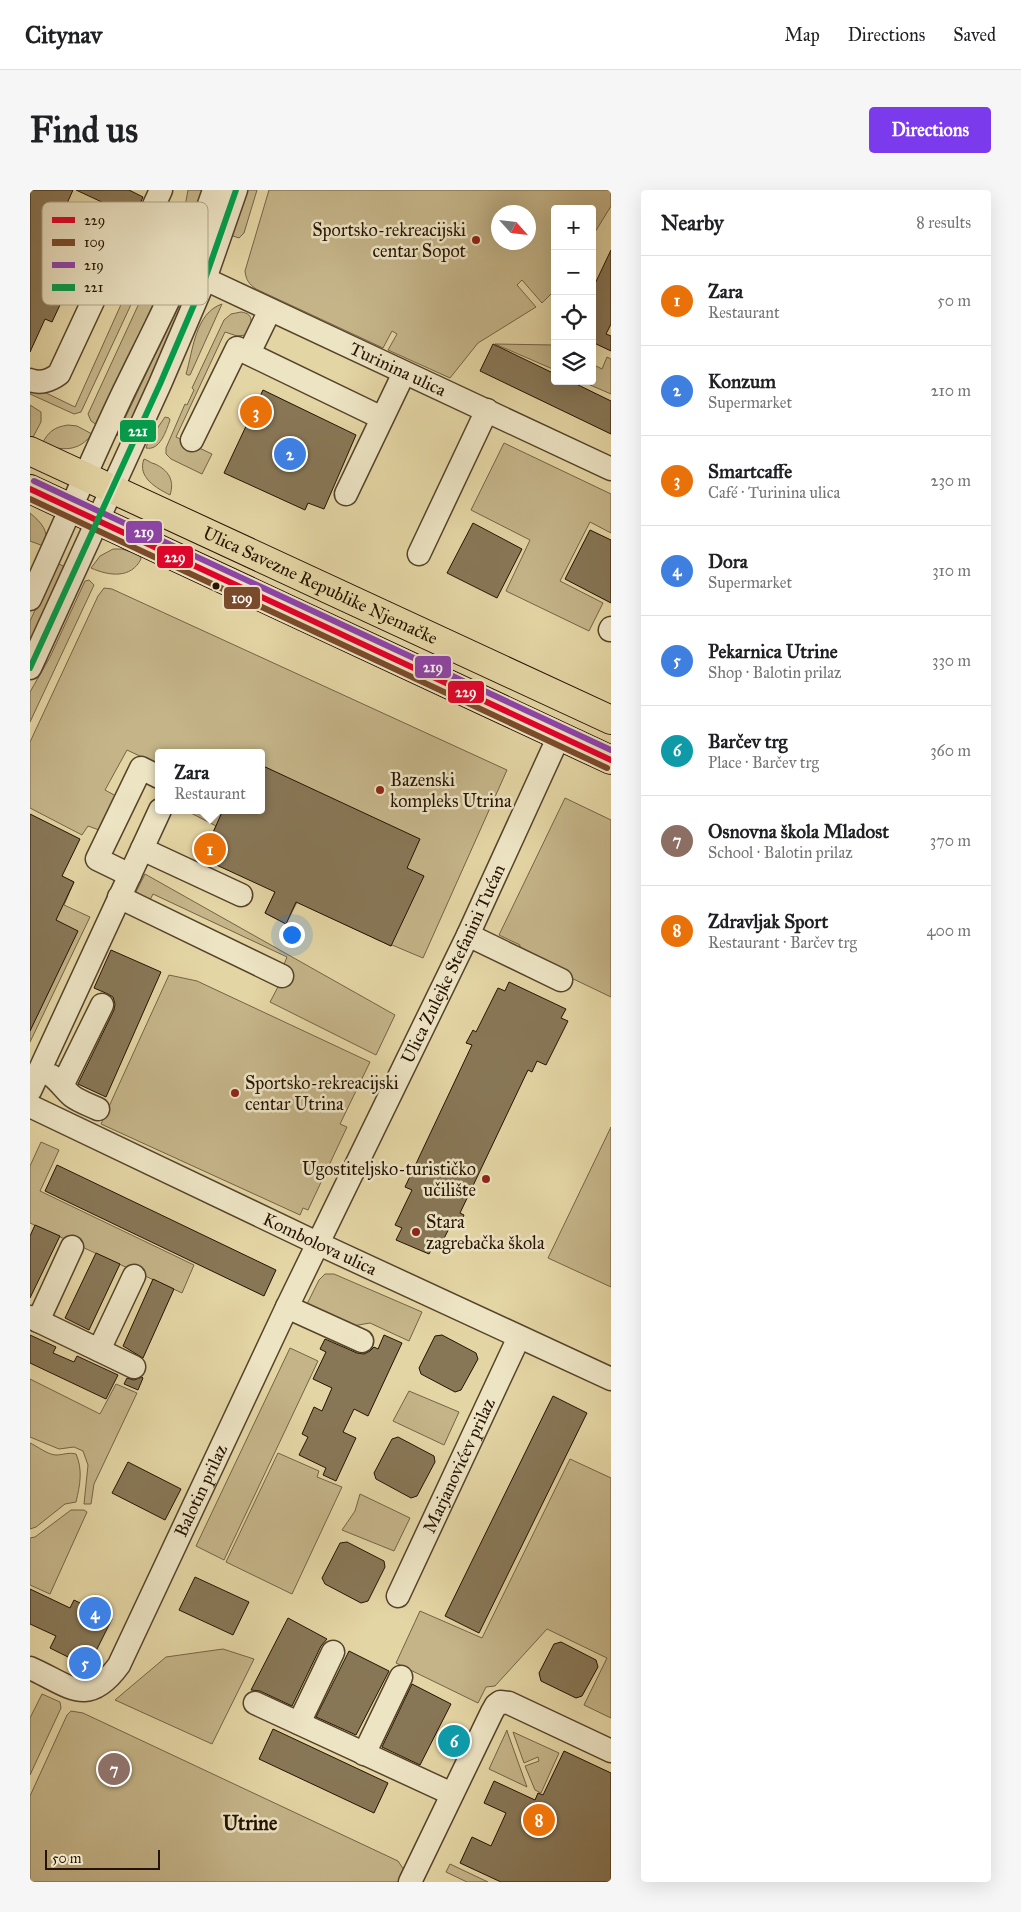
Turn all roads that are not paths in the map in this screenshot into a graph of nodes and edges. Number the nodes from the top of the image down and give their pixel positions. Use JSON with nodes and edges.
{"nodes":[{"id":1,"x":161,"y":190,"type":"edge"},
{"id":2,"x":214,"y":190,"type":"edge"},
{"id":3,"x":236,"y":190,"type":"edge"},
{"id":4,"x":155,"y":202,"type":"edge"},
{"id":5,"x":208,"y":209,"type":"edge"},
{"id":6,"x":208,"y":270,"type":"edge"},
{"id":7,"x":208,"y":280,"type":"edge"},
{"id":8,"x":92,"y":305,"type":"edge"},
{"id":9,"x":166,"y":305,"type":"edge"},
{"id":10,"x":194,"y":305,"type":"edge"},
{"id":11,"x":270,"y":310,"type":"junction"},
{"id":12,"x":249,"y":354,"type":"junction"},
{"id":13,"x":404,"y":373,"type":"junction"},
{"id":14,"x":30,"y":380,"type":"edge"},
{"id":15,"x":487,"y":410,"type":"junction"},
{"id":16,"x":382,"y":418,"type":"junction"},
{"id":17,"x":192,"y":440,"type":"dead end"},
{"id":18,"x":30,"y":451,"type":"edge"},
{"id":19,"x":611,"y":469,"type":"edge"},
{"id":20,"x":85,"y":476,"type":"junction"},
{"id":21,"x":30,"y":489,"type":"edge"},
{"id":22,"x":114,"y":489,"type":"junction"},
{"id":23,"x":346,"y":494,"type":"dead end"},
{"id":24,"x":71,"y":508,"type":"junction"},
{"id":25,"x":99,"y":520,"type":"junction"},
{"id":26,"x":419,"y":554,"type":"dead end"},
{"id":27,"x":30,"y":599,"type":"edge"},
{"id":28,"x":30,"y":668,"type":"edge"},
{"id":29,"x":611,"y":720,"type":"edge"},
{"id":30,"x":560,"y":736,"type":"junction"},
{"id":31,"x":611,"y":760,"type":"edge"},
{"id":32,"x":155,"y":775,"type":"edge"},
{"id":33,"x":158,"y":814,"type":"edge"},
{"id":34,"x":142,"y":849,"type":"junction"},
{"id":35,"x":130,"y":875,"type":"junction"},
{"id":36,"x":241,"y":894,"type":"dead end"},
{"id":37,"x":120,"y":897,"type":"junction"},
{"id":38,"x":468,"y":935,"type":"junction"},
{"id":39,"x":282,"y":976,"type":"dead end"},
{"id":40,"x":561,"y":980,"type":"dead end"},
{"id":41,"x":102,"y":1005,"type":"dead end"},
{"id":42,"x":40,"y":1070,"type":"junction"},
{"id":43,"x":63,"y":1084,"type":"junction"},
{"id":44,"x":30,"y":1090,"type":"edge"},
{"id":45,"x":30,"y":1106,"type":"edge"},
{"id":46,"x":98,"y":1109,"type":"dead end"},
{"id":47,"x":318,"y":1244,"type":"junction"},
{"id":48,"x":72,"y":1247,"type":"dead end"},
{"id":49,"x":134,"y":1276,"type":"dead end"},
{"id":50,"x":287,"y":1307,"type":"junction"},
{"id":51,"x":34,"y":1319,"type":"edge"},
{"id":52,"x":519,"y":1337,"type":"junction"},
{"id":53,"x":362,"y":1341,"type":"dead end"},
{"id":54,"x":99,"y":1350,"type":"junction"},
{"id":55,"x":134,"y":1367,"type":"dead end"},
{"id":56,"x":611,"y":1379,"type":"edge"},
{"id":57,"x":398,"y":1596,"type":"dead end"},
{"id":58,"x":333,"y":1652,"type":"dead end"},
{"id":59,"x":31,"y":1671,"type":"edge"},
{"id":60,"x":401,"y":1677,"type":"dead end"},
{"id":61,"x":255,"y":1703,"type":"dead end"},
{"id":62,"x":299,"y":1723,"type":"junction"},
{"id":63,"x":611,"y":1751,"type":"edge"},
{"id":64,"x":364,"y":1754,"type":"junction"},
{"id":65,"x":452,"y":1794,"type":"junction"},
{"id":66,"x":411,"y":1881,"type":"edge"}],
"edges":[{"from":1,"to":4,"type":"street"},
{"from":2,"to":5,"type":"street"},
{"from":3,"to":6,"type":"street"},
{"from":7,"to":11,"type":"street","name":"Turinina ulica"},
{"from":8,"to":14,"type":"street"},
{"from":9,"to":20,"type":"street"},
{"from":10,"to":22,"type":"street"},
{"from":11,"to":12,"type":"street"},
{"from":11,"to":13,"type":"street","name":"Turinina ulica"},
{"from":12,"to":16,"type":"street"},
{"from":12,"to":17,"type":"street"},
{"from":13,"to":15,"type":"street","name":"Turinina ulica"},
{"from":13,"to":16,"type":"street"},
{"from":15,"to":19,"type":"street","name":"Turinina ulica"},
{"from":15,"to":26,"type":"street"},
{"from":16,"to":23,"type":"street"},
{"from":18,"to":20,"type":"main road","name":"Ulica Savezne Republike Njemačke"},
{"from":20,"to":22,"type":"main road","name":"Ulica Savezne Republike Njemačke"},
{"from":20,"to":24,"type":"street"},
{"from":21,"to":24,"type":"main road","name":"Ulica Savezne Republike Njemačke"},
{"from":22,"to":25,"type":"street"},
{"from":22,"to":29,"type":"main road","name":"Ulica Savezne Republike Njemačke"},
{"from":24,"to":25,"type":"main road","name":"Ulica Savezne Republike Njemačke"},
{"from":24,"to":27,"type":"street"},
{"from":25,"to":28,"type":"street"},
{"from":25,"to":30,"type":"main road","name":"Ulica Savezne Republike Njemačke"},
{"from":30,"to":31,"type":"main road","name":"Ulica Savezne Republike Njemačke"},
{"from":30,"to":38,"type":"street","name":"Ulica Zulejke Stefanini Tućan"},
{"from":32,"to":35,"type":"street"},
{"from":33,"to":34,"type":"street"},
{"from":34,"to":35,"type":"street"},
{"from":34,"to":36,"type":"street"},
{"from":35,"to":37,"type":"street"},
{"from":37,"to":39,"type":"street"},
{"from":37,"to":42,"type":"street"},
{"from":38,"to":40,"type":"street"},
{"from":38,"to":47,"type":"street","name":"Ulica Zulejke Stefanini Tućan"},
{"from":41,"to":43,"type":"street"},
{"from":42,"to":43,"type":"street"},
{"from":42,"to":44,"type":"street"},
{"from":43,"to":46,"type":"street"},
{"from":45,"to":47,"type":"street","name":"Kombolova ulica"},
{"from":47,"to":50,"type":"street","name":"Balotin prilaz"},
{"from":47,"to":52,"type":"street","name":"Kombolova ulica"},
{"from":48,"to":51,"type":"street"},
{"from":49,"to":54,"type":"street"},
{"from":50,"to":53,"type":"street"},
{"from":50,"to":59,"type":"street","name":"Balotin prilaz"},
{"from":51,"to":54,"type":"street"},
{"from":52,"to":56,"type":"street","name":"Kombolova ulica"},
{"from":52,"to":57,"type":"street","name":"Marjanovićev prilaz"},
{"from":54,"to":55,"type":"street"},
{"from":58,"to":62,"type":"street"},
{"from":60,"to":64,"type":"street"},
{"from":61,"to":62,"type":"street"},
{"from":62,"to":64,"type":"street"},
{"from":63,"to":65,"type":"street"},
{"from":64,"to":65,"type":"street"},
{"from":65,"to":66,"type":"street"}]}
